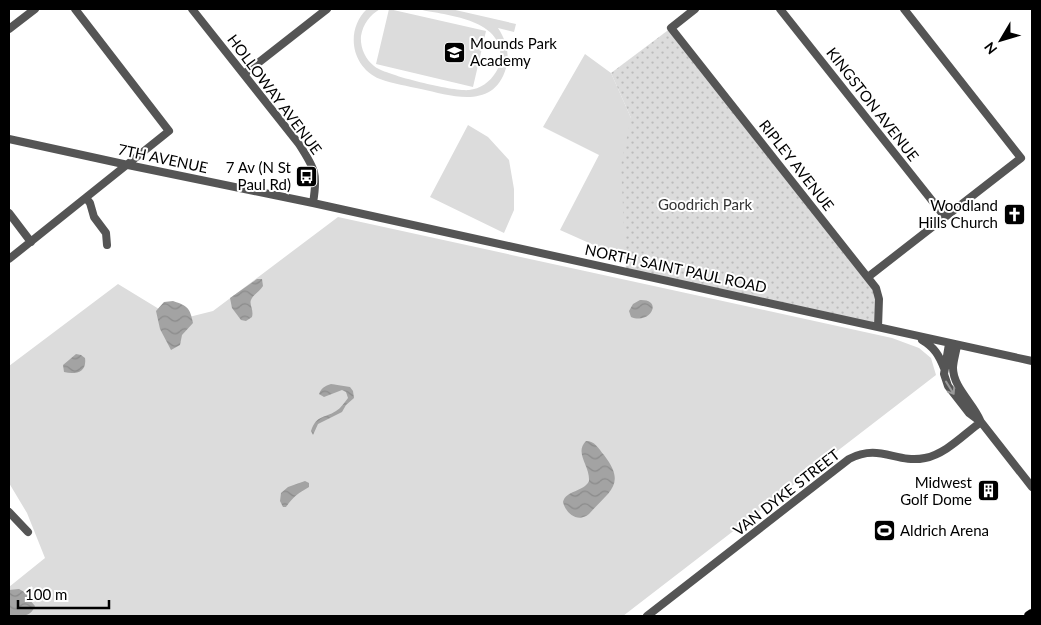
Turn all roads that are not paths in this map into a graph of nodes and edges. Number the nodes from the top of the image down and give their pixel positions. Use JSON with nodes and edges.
{"nodes":[{"id":1,"x":35,"y":9,"type":"edge"},
{"id":2,"x":75,"y":9,"type":"edge"},
{"id":3,"x":192,"y":9,"type":"edge"},
{"id":4,"x":327,"y":9,"type":"edge"},
{"id":5,"x":695,"y":9,"type":"edge"},
{"id":6,"x":780,"y":9,"type":"edge"},
{"id":7,"x":904,"y":9,"type":"edge"},
{"id":8,"x":9,"y":30,"type":"edge"},
{"id":9,"x":244,"y":74,"type":"junction"},
{"id":10,"x":9,"y":138,"type":"edge"},
{"id":11,"x":128,"y":165,"type":"junction"},
{"id":12,"x":86,"y":198,"type":"junction"},
{"id":13,"x":313,"y":202,"type":"junction"},
{"id":14,"x":9,"y":213,"type":"edge"},
{"id":15,"x":945,"y":217,"type":"junction"},
{"id":16,"x":31,"y":242,"type":"junction"},
{"id":17,"x":107,"y":245,"type":"dead end"},
{"id":18,"x":9,"y":259,"type":"edge"},
{"id":19,"x":868,"y":277,"type":"junction"},
{"id":20,"x":878,"y":327,"type":"junction"},
{"id":21,"x":914,"y":336,"type":"junction"},
{"id":22,"x":949,"y":344,"type":"junction"},
{"id":23,"x":957,"y":345,"type":"junction"},
{"id":24,"x":1032,"y":361,"type":"edge"},
{"id":25,"x":944,"y":368,"type":"junction"},
{"id":26,"x":981,"y":422,"type":"junction"},
{"id":27,"x":1032,"y":487,"type":"edge"},
{"id":28,"x":9,"y":512,"type":"edge"},
{"id":29,"x":28,"y":532,"type":"dead end"},
{"id":30,"x":647,"y":616,"type":"edge"}],
"edges":[{"from":1,"to":8,"type":"street"},
{"from":2,"to":11,"type":"street"},
{"from":3,"to":9,"type":"street","name":"HOLLOWAY AVENUE"},
{"from":4,"to":9,"type":"street"},
{"from":5,"to":19,"type":"street","name":"RIPLEY AVENUE"},
{"from":6,"to":15,"type":"street","name":"KINGSTON AVENUE"},
{"from":7,"to":15,"type":"street"},
{"from":9,"to":13,"type":"street","name":"HOLLOWAY AVENUE"},
{"from":10,"to":11,"type":"street","name":"7TH AVENUE"},
{"from":11,"to":12,"type":"street"},
{"from":11,"to":13,"type":"street","name":"7TH AVENUE"},
{"from":12,"to":16,"type":"street"},
{"from":12,"to":17,"type":"street"},
{"from":13,"to":20,"type":"street","name":"NORTH SAINT PAUL ROAD"},
{"from":14,"to":16,"type":"street"},
{"from":15,"to":19,"type":"street"},
{"from":16,"to":18,"type":"street"},
{"from":19,"to":20,"type":"street","name":"RIPLEY AVENUE"},
{"from":20,"to":21,"type":"street","name":"NORTH SAINT PAUL ROAD"},
{"from":21,"to":22,"type":"street","name":"NORTH SAINT PAUL ROAD"},
{"from":21,"to":25,"type":"street"},
{"from":22,"to":23,"type":"street","name":"NORTH SAINT PAUL ROAD"},
{"from":22,"to":25,"type":"street"},
{"from":23,"to":24,"type":"street","name":"NORTH SAINT PAUL ROAD"},
{"from":23,"to":26,"type":"street"},
{"from":25,"to":26,"type":"street","one_way":true},
{"from":26,"to":27,"type":"street"},
{"from":26,"to":30,"type":"street","name":"VAN DYKE STREET"},
{"from":28,"to":29,"type":"street"}]}
